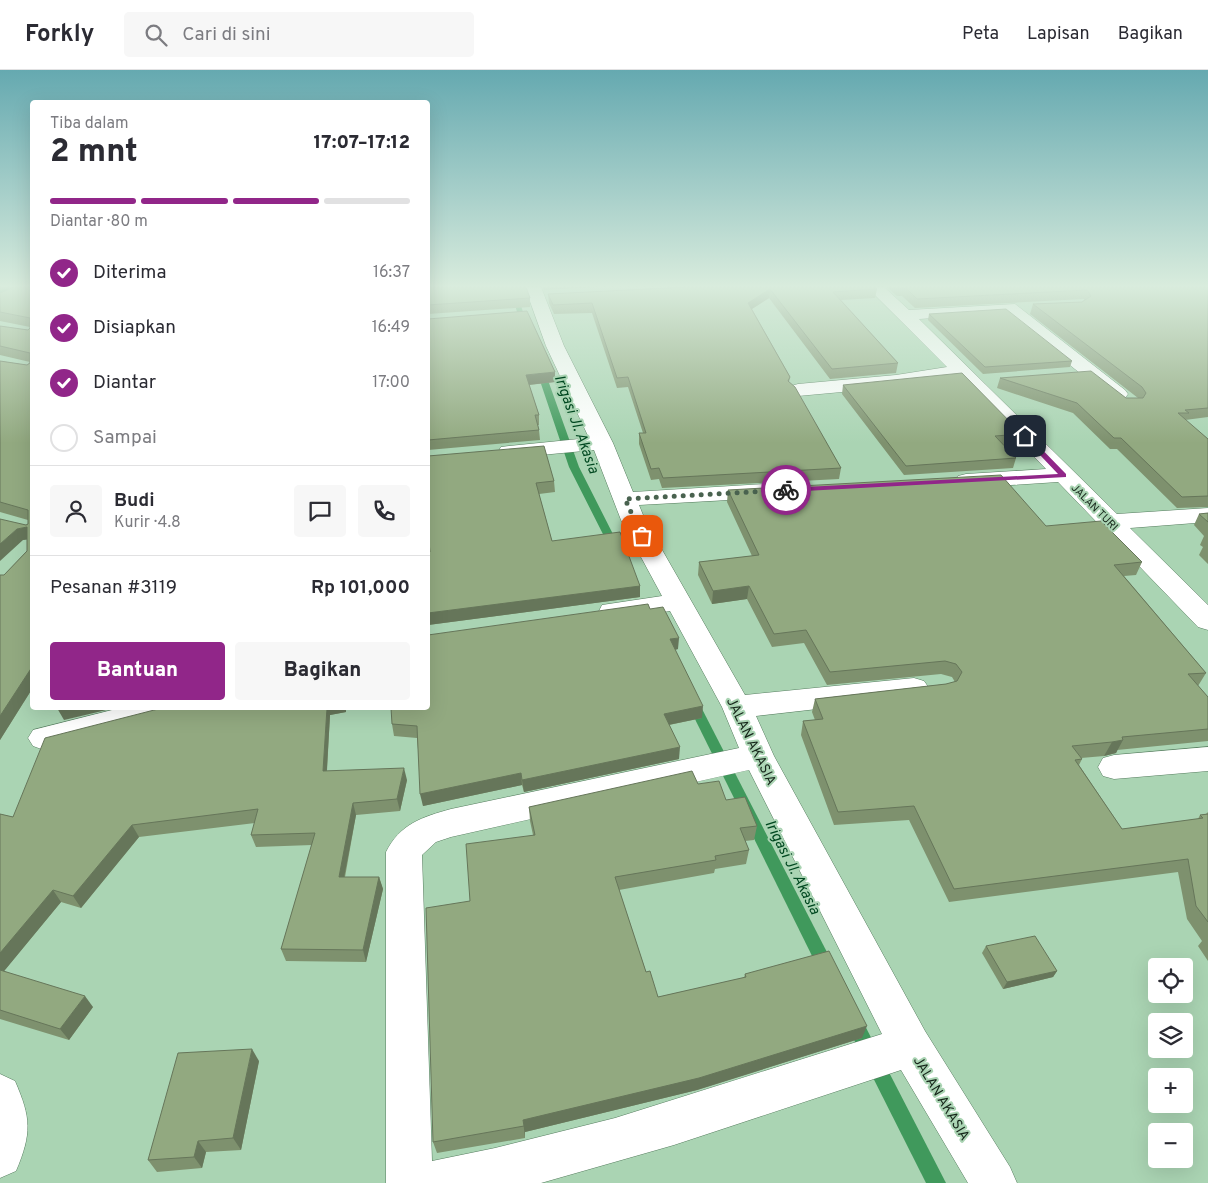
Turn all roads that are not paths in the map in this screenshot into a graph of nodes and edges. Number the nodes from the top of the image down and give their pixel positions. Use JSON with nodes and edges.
{"nodes":[{"id":1,"x":554,"y":339,"type":"edge"},
{"id":2,"x":931,"y":339,"type":"edge"},
{"id":3,"x":1048,"y":339,"type":"edge"},
{"id":4,"x":1091,"y":373,"type":"junction"},
{"id":5,"x":1062,"y":375,"type":"edge"},
{"id":6,"x":975,"y":378,"type":"junction"},
{"id":7,"x":798,"y":390,"type":"edge"},
{"id":8,"x":1130,"y":403,"type":"edge"},
{"id":9,"x":602,"y":444,"type":"junction"},
{"id":10,"x":486,"y":454,"type":"edge"},
{"id":11,"x":1064,"y":475,"type":"junction"},
{"id":12,"x":944,"y":482,"type":"edge"},
{"id":13,"x":784,"y":490,"type":"edge"},
{"id":14,"x":625,"y":499,"type":"junction"},
{"id":15,"x":1208,"y":516,"type":"edge"},
{"id":16,"x":1110,"y":522,"type":"junction"},
{"id":17,"x":677,"y":602,"type":"junction"},
{"id":18,"x":590,"y":614,"type":"edge"},
{"id":19,"x":1208,"y":621,"type":"edge"},
{"id":20,"x":941,"y":686,"type":"edge"},
{"id":21,"x":737,"y":707,"type":"junction"},
{"id":22,"x":155,"y":710,"type":"edge"},
{"id":23,"x":44,"y":738,"type":"edge"},
{"id":24,"x":758,"y":756,"type":"junction"},
{"id":25,"x":1208,"y":759,"type":"edge"},
{"id":26,"x":1114,"y":766,"type":"dead end"},
{"id":27,"x":910,"y":1046,"type":"junction"},
{"id":28,"x":0,"y":1096,"type":"edge"},
{"id":29,"x":0,"y":1155,"type":"edge"},
{"id":30,"x":409,"y":1183,"type":"edge"},
{"id":31,"x":434,"y":1183,"type":"edge"},
{"id":32,"x":994,"y":1183,"type":"edge"}],
"edges":[{"from":1,"to":9,"type":"street","name":"JALAN AKASIA"},
{"from":2,"to":6,"type":"street","name":"JALAN TURI"},
{"from":3,"to":4,"type":"street"},
{"from":4,"to":5,"type":"street"},
{"from":4,"to":8,"type":"street"},
{"from":6,"to":7,"type":"street"},
{"from":6,"to":11,"type":"street","name":"JALAN TURI"},
{"from":9,"to":10,"type":"street"},
{"from":9,"to":14,"type":"street","name":"JALAN AKASIA"},
{"from":11,"to":12,"type":"street"},
{"from":11,"to":16,"type":"street","name":"JALAN TURI"},
{"from":13,"to":14,"type":"street"},
{"from":14,"to":17,"type":"street","name":"JALAN AKASIA"},
{"from":15,"to":16,"type":"street"},
{"from":16,"to":19,"type":"street","name":"JALAN TURI"},
{"from":17,"to":18,"type":"street"},
{"from":17,"to":21,"type":"street","name":"JALAN AKASIA"},
{"from":20,"to":21,"type":"street"},
{"from":21,"to":24,"type":"street","name":"JALAN AKASIA"},
{"from":22,"to":23,"type":"street"},
{"from":24,"to":27,"type":"street","name":"JALAN AKASIA"},
{"from":24,"to":30,"type":"street"},
{"from":25,"to":26,"type":"street"},
{"from":27,"to":31,"type":"street"},
{"from":27,"to":32,"type":"street","name":"JALAN AKASIA"},
{"from":28,"to":29,"type":"street"}]}
